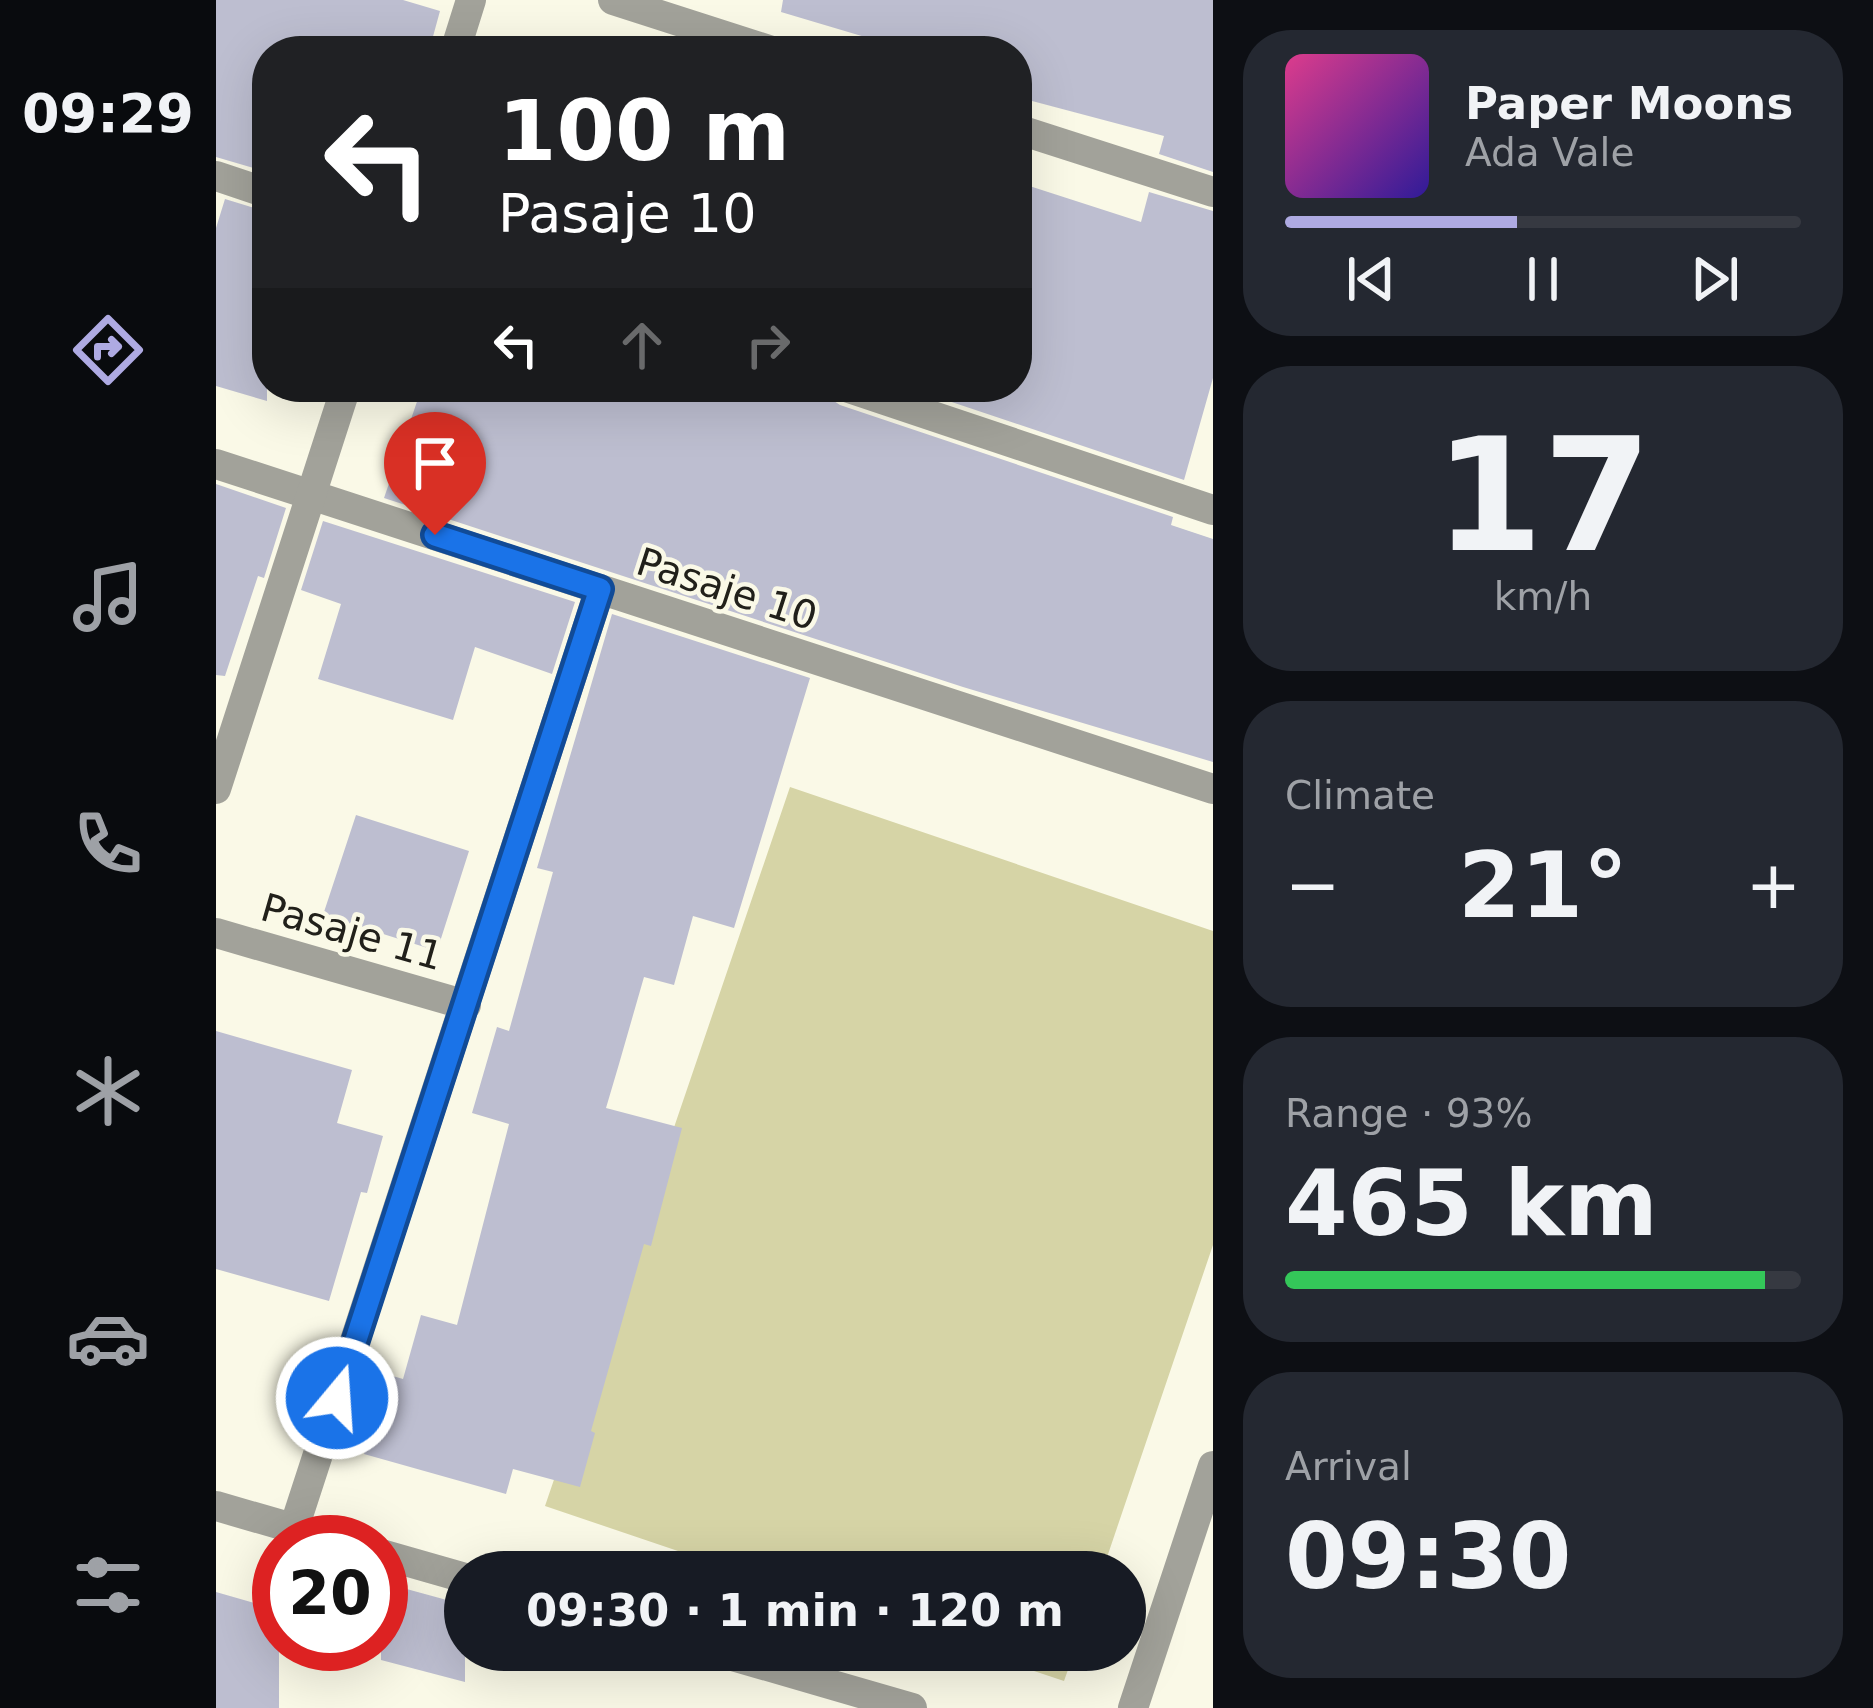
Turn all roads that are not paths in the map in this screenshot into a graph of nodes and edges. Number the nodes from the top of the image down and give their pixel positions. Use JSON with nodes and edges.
{"nodes":[{"id":1,"x":471,"y":0,"type":"edge"},
{"id":2,"x":613,"y":0,"type":"edge"},
{"id":3,"x":460,"y":36,"type":"edge"},
{"id":4,"x":725,"y":36,"type":"edge"},
{"id":5,"x":1032,"y":135,"type":"edge"},
{"id":6,"x":216,"y":176,"type":"edge"},
{"id":7,"x":252,"y":189,"type":"edge"},
{"id":8,"x":1213,"y":192,"type":"edge"},
{"id":9,"x":341,"y":402,"type":"edge"},
{"id":10,"x":891,"y":402,"type":"edge"},
{"id":11,"x":216,"y":464,"type":"edge"},
{"id":12,"x":311,"y":495,"type":"junction"},
{"id":13,"x":1213,"y":510,"type":"edge"},
{"id":14,"x":600,"y":589,"type":"junction"},
{"id":15,"x":216,"y":789,"type":"edge"},
{"id":16,"x":1213,"y":789,"type":"edge"},
{"id":17,"x":216,"y":933,"type":"edge"},
{"id":18,"x":466,"y":1005,"type":"junction"},
{"id":19,"x":1213,"y":1466,"type":"edge"},
{"id":20,"x":216,"y":1506,"type":"edge"},
{"id":21,"x":298,"y":1515,"type":"edge"},
{"id":22,"x":252,"y":1516,"type":"edge"},
{"id":23,"x":408,"y":1562,"type":"edge"},
{"id":24,"x":444,"y":1572,"type":"edge"},
{"id":25,"x":784,"y":1671,"type":"edge"},
{"id":26,"x":912,"y":1708,"type":"edge"},
{"id":27,"x":1133,"y":1708,"type":"edge"}],
"edges":[{"from":1,"to":3,"type":"street"},
{"from":2,"to":4,"type":"street"},
{"from":5,"to":8,"type":"street"},
{"from":6,"to":7,"type":"street"},
{"from":9,"to":12,"type":"street"},
{"from":10,"to":13,"type":"street"},
{"from":11,"to":12,"type":"street","name":"Pasaje 10"},
{"from":12,"to":14,"type":"street","name":"Pasaje 10"},
{"from":12,"to":15,"type":"street"},
{"from":14,"to":16,"type":"street","name":"Pasaje 10"},
{"from":14,"to":18,"type":"street"},
{"from":17,"to":18,"type":"street","name":"Pasaje 11"},
{"from":18,"to":21,"type":"street"},
{"from":19,"to":27,"type":"street"},
{"from":20,"to":22,"type":"street"},
{"from":23,"to":24,"type":"street"},
{"from":25,"to":26,"type":"street"}]}
